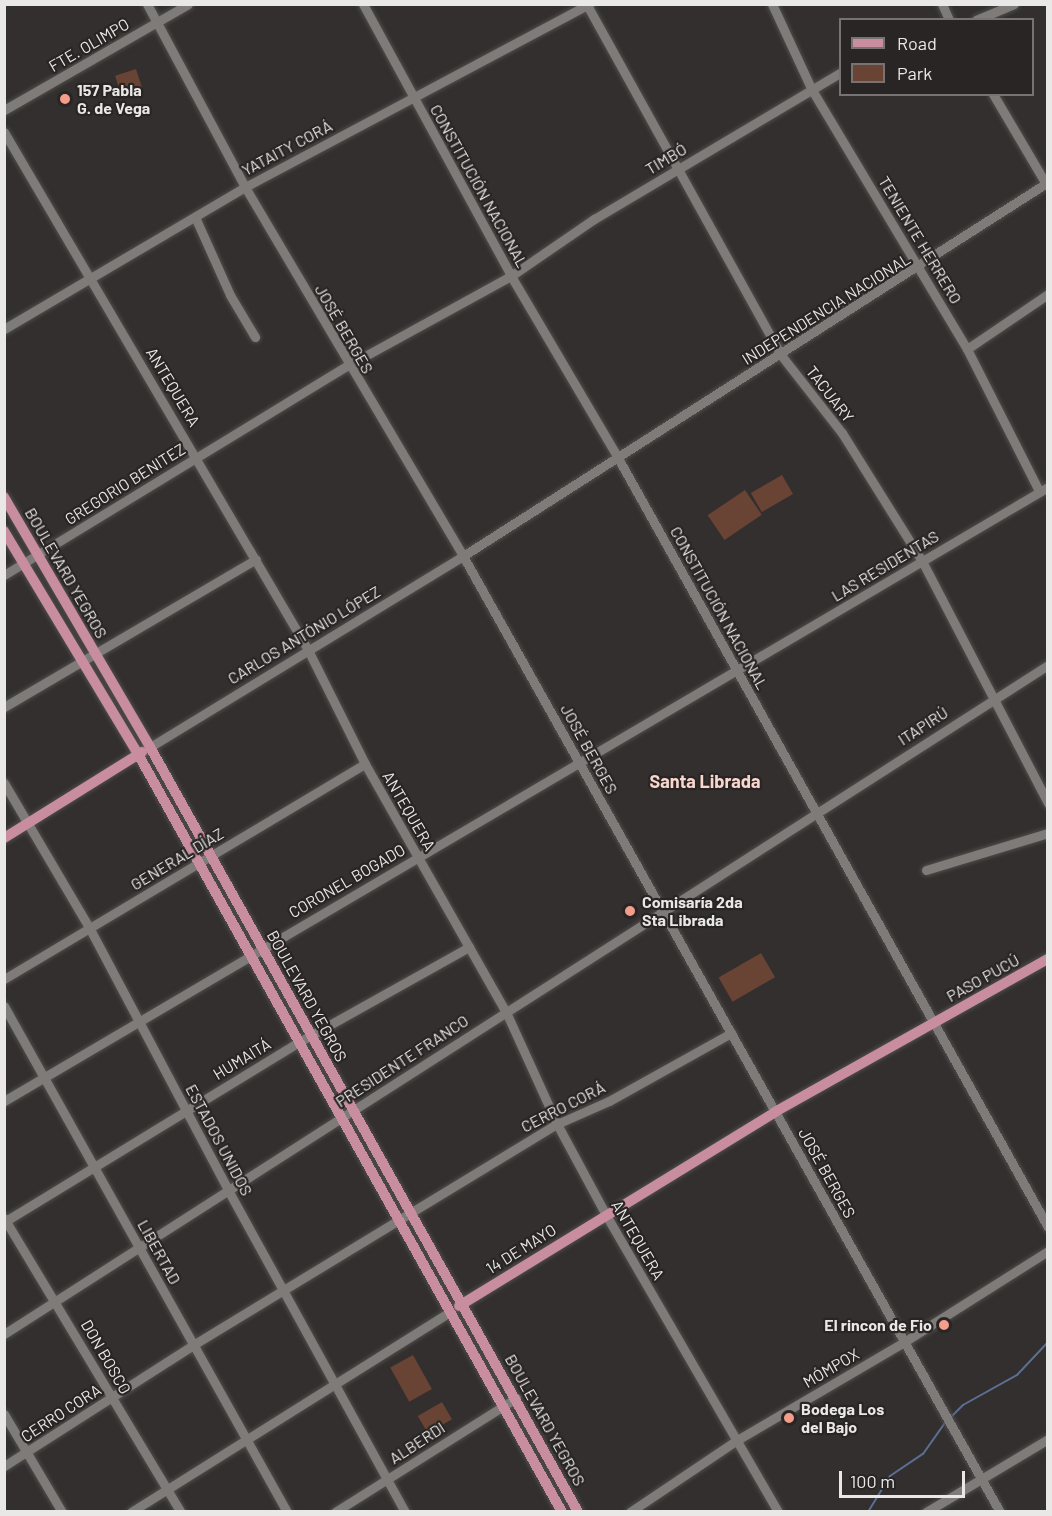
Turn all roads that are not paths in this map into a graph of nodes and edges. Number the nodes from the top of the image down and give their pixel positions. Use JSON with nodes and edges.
{"nodes":[{"id":1,"x":147,"y":4,"type":"edge"},
{"id":2,"x":188,"y":4,"type":"edge"},
{"id":3,"x":363,"y":4,"type":"edge"},
{"id":4,"x":772,"y":4,"type":"edge"},
{"id":5,"x":942,"y":4,"type":"edge"},
{"id":6,"x":1014,"y":4,"type":"edge"},
{"id":7,"x":588,"y":5,"type":"edge"},
{"id":8,"x":948,"y":18,"type":"edge"},
{"id":9,"x":981,"y":18,"type":"edge"},
{"id":10,"x":157,"y":23,"type":"junction"},
{"id":11,"x":839,"y":75,"type":"edge"},
{"id":12,"x":812,"y":90,"type":"junction"},
{"id":13,"x":994,"y":96,"type":"edge"},
{"id":14,"x":413,"y":97,"type":"junction"},
{"id":15,"x":4,"y":111,"type":"edge"},
{"id":16,"x":4,"y":132,"type":"edge"},
{"id":17,"x":678,"y":169,"type":"junction"},
{"id":18,"x":1047,"y":183,"type":"edge"},
{"id":19,"x":245,"y":187,"type":"junction"},
{"id":20,"x":195,"y":217,"type":"junction"},
{"id":21,"x":919,"y":268,"type":"junction"},
{"id":22,"x":511,"y":276,"type":"junction"},
{"id":23,"x":91,"y":278,"type":"junction"},
{"id":24,"x":1047,"y":294,"type":"edge"},
{"id":25,"x":4,"y":329,"type":"edge"},
{"id":26,"x":255,"y":337,"type":"dead end"},
{"id":27,"x":967,"y":349,"type":"junction"},
{"id":28,"x":781,"y":355,"type":"junction"},
{"id":29,"x":347,"y":366,"type":"junction"},
{"id":30,"x":197,"y":458,"type":"junction"},
{"id":31,"x":618,"y":458,"type":"junction"},
{"id":32,"x":1043,"y":489,"type":"edge"},
{"id":33,"x":4,"y":497,"type":"edge"},
{"id":34,"x":4,"y":531,"type":"edge"},
{"id":35,"x":38,"y":555,"type":"junction"},
{"id":36,"x":463,"y":556,"type":"junction"},
{"id":37,"x":256,"y":560,"type":"junction"},
{"id":38,"x":922,"y":561,"type":"junction"},
{"id":39,"x":23,"y":563,"type":"junction"},
{"id":40,"x":4,"y":575,"type":"edge"},
{"id":41,"x":308,"y":650,"type":"junction"},
{"id":42,"x":94,"y":651,"type":"junction"},
{"id":43,"x":81,"y":659,"type":"junction"},
{"id":44,"x":1047,"y":665,"type":"edge"},
{"id":45,"x":737,"y":670,"type":"junction"},
{"id":46,"x":996,"y":697,"type":"junction"},
{"id":47,"x":4,"y":706,"type":"edge"},
{"id":48,"x":150,"y":747,"type":"junction"},
{"id":49,"x":138,"y":754,"type":"junction"},
{"id":50,"x":579,"y":762,"type":"junction"},
{"id":51,"x":365,"y":764,"type":"junction"},
{"id":52,"x":4,"y":783,"type":"edge"},
{"id":53,"x":1047,"y":803,"type":"edge"},
{"id":54,"x":816,"y":813,"type":"junction"},
{"id":55,"x":27,"y":824,"type":"junction"},
{"id":56,"x":1047,"y":833,"type":"edge"},
{"id":57,"x":4,"y":838,"type":"edge"},
{"id":58,"x":212,"y":856,"type":"junction"},
{"id":59,"x":418,"y":857,"type":"junction"},
{"id":60,"x":199,"y":863,"type":"junction"},
{"id":61,"x":926,"y":870,"type":"dead end"},
{"id":62,"x":663,"y":911,"type":"junction"},
{"id":63,"x":90,"y":929,"type":"junction"},
{"id":64,"x":262,"y":947,"type":"junction"},
{"id":65,"x":469,"y":947,"type":"junction"},
{"id":66,"x":250,"y":955,"type":"junction"},
{"id":67,"x":1047,"y":959,"type":"edge"},
{"id":68,"x":4,"y":979,"type":"edge"},
{"id":69,"x":4,"y":1006,"type":"edge"},
{"id":70,"x":506,"y":1012,"type":"junction"},
{"id":71,"x":140,"y":1021,"type":"junction"},
{"id":72,"x":934,"y":1023,"type":"junction"},
{"id":73,"x":731,"y":1033,"type":"junction"},
{"id":74,"x":313,"y":1037,"type":"junction"},
{"id":75,"x":299,"y":1042,"type":"junction"},
{"id":76,"x":44,"y":1077,"type":"junction"},
{"id":77,"x":4,"y":1101,"type":"edge"},
{"id":78,"x":354,"y":1110,"type":"junction"},
{"id":79,"x":186,"y":1111,"type":"junction"},
{"id":80,"x":775,"y":1112,"type":"junction"},
{"id":81,"x":342,"y":1118,"type":"junction"},
{"id":82,"x":557,"y":1124,"type":"junction"},
{"id":83,"x":94,"y":1167,"type":"junction"},
{"id":84,"x":228,"y":1190,"type":"junction"},
{"id":85,"x":411,"y":1212,"type":"junction"},
{"id":86,"x":606,"y":1215,"type":"junction"},
{"id":87,"x":5,"y":1220,"type":"edge"},
{"id":88,"x":399,"y":1220,"type":"junction"},
{"id":89,"x":1047,"y":1227,"type":"edge"},
{"id":90,"x":138,"y":1246,"type":"junction"},
{"id":91,"x":1047,"y":1251,"type":"edge"},
{"id":92,"x":284,"y":1290,"type":"junction"},
{"id":93,"x":56,"y":1300,"type":"junction"},
{"id":94,"x":463,"y":1303,"type":"junction"},
{"id":95,"x":450,"y":1312,"type":"junction"},
{"id":96,"x":4,"y":1334,"type":"edge"},
{"id":97,"x":904,"y":1342,"type":"junction"},
{"id":98,"x":193,"y":1345,"type":"junction"},
{"id":99,"x":336,"y":1384,"type":"junction"},
{"id":100,"x":112,"y":1398,"type":"junction"},
{"id":101,"x":516,"y":1398,"type":"junction"},
{"id":102,"x":502,"y":1405,"type":"junction"},
{"id":103,"x":4,"y":1414,"type":"edge"},
{"id":104,"x":247,"y":1439,"type":"junction"},
{"id":105,"x":1047,"y":1439,"type":"edge"},
{"id":106,"x":737,"y":1440,"type":"junction"},
{"id":107,"x":27,"y":1452,"type":"junction"},
{"id":108,"x":4,"y":1466,"type":"edge"},
{"id":109,"x":981,"y":1477,"type":"junction"},
{"id":110,"x":389,"y":1479,"type":"junction"},
{"id":111,"x":168,"y":1488,"type":"junction"},
{"id":112,"x":62,"y":1512,"type":"edge"},
{"id":113,"x":131,"y":1512,"type":"edge"},
{"id":114,"x":181,"y":1512,"type":"edge"},
{"id":115,"x":287,"y":1512,"type":"edge"},
{"id":116,"x":335,"y":1512,"type":"edge"},
{"id":117,"x":405,"y":1512,"type":"edge"},
{"id":118,"x":562,"y":1512,"type":"edge"},
{"id":119,"x":578,"y":1512,"type":"edge"},
{"id":120,"x":630,"y":1512,"type":"edge"},
{"id":121,"x":778,"y":1512,"type":"edge"},
{"id":122,"x":926,"y":1512,"type":"edge"},
{"id":123,"x":1000,"y":1512,"type":"edge"}],
"edges":[{"from":1,"to":10,"type":"street","name":"JOSÉ BERGES"},
{"from":2,"to":10,"type":"street","name":"FTE. OLIMPO"},
{"from":3,"to":14,"type":"street","name":"CONSTITUCIÓN NACIONAL"},
{"from":4,"to":12,"type":"street","name":"TENIENTE HERRERO"},
{"from":5,"to":8,"type":"street"},
{"from":6,"to":9,"type":"street"},
{"from":7,"to":14,"type":"street","name":"YATAITY CORÁ"},
{"from":7,"to":17,"type":"street","name":"TACUARY"},
{"from":10,"to":15,"type":"street","name":"FTE. OLIMPO"},
{"from":10,"to":19,"type":"street","name":"JOSÉ BERGES"},
{"from":11,"to":12,"type":"street","name":"TIMBÓ"},
{"from":12,"to":17,"type":"street","name":"TIMBÓ"},
{"from":12,"to":21,"type":"street","name":"TENIENTE HERRERO"},
{"from":13,"to":18,"type":"street"},
{"from":14,"to":19,"type":"street","name":"YATAITY CORÁ"},
{"from":14,"to":22,"type":"street","name":"CONSTITUCIÓN NACIONAL"},
{"from":16,"to":23,"type":"street","name":"ANTEQUERA"},
{"from":17,"to":22,"type":"street","name":"TIMBÓ"},
{"from":17,"to":28,"type":"street","name":"TACUARY"},
{"from":18,"to":21,"type":"street","name":"INDEPENDENCIA NACIONAL"},
{"from":19,"to":20,"type":"street","name":"YATAITY CORÁ"},
{"from":19,"to":29,"type":"street","name":"JOSÉ BERGES"},
{"from":20,"to":23,"type":"street","name":"YATAITY CORÁ"},
{"from":20,"to":26,"type":"street"},
{"from":21,"to":27,"type":"street","name":"TENIENTE HERRERO"},
{"from":21,"to":28,"type":"street","name":"INDEPENDENCIA NACIONAL"},
{"from":22,"to":29,"type":"street","name":"GREGORIO BENITEZ"},
{"from":22,"to":31,"type":"street","name":"CONSTITUCIÓN NACIONAL"},
{"from":23,"to":25,"type":"street","name":"YATAITY CORÁ"},
{"from":23,"to":30,"type":"street","name":"ANTEQUERA"},
{"from":24,"to":27,"type":"street"},
{"from":27,"to":32,"type":"street","name":"TENIENTE HERRERO"},
{"from":28,"to":31,"type":"street","name":"INDEPENDENCIA NACIONAL"},
{"from":28,"to":38,"type":"street","name":"TACUARY"},
{"from":29,"to":30,"type":"street","name":"GREGORIO BENITEZ"},
{"from":29,"to":36,"type":"street","name":"JOSÉ BERGES"},
{"from":30,"to":35,"type":"street","name":"GREGORIO BENITEZ"},
{"from":30,"to":37,"type":"street","name":"ANTEQUERA"},
{"from":31,"to":36,"type":"street","name":"CARLOS ANTÓNIO LÓPEZ"},
{"from":31,"to":45,"type":"street","name":"CONSTITUCIÓN NACIONAL"},
{"from":32,"to":38,"type":"street","name":"LAS RESIDENTAS"},
{"from":33,"to":35,"type":"main road","name":"BOULEVARD YEGROS"},
{"from":34,"to":39,"type":"main road","name":"BOULEVARD YEGROS"},
{"from":35,"to":39,"type":"street","name":"GREGORIO BENITEZ"},
{"from":35,"to":42,"type":"main road","name":"BOULEVARD YEGROS"},
{"from":36,"to":41,"type":"street","name":"CARLOS ANTÓNIO LÓPEZ"},
{"from":36,"to":50,"type":"street","name":"JOSÉ BERGES"},
{"from":37,"to":41,"type":"street","name":"ANTEQUERA"},
{"from":37,"to":42,"type":"street"},
{"from":38,"to":45,"type":"street","name":"LAS RESIDENTAS"},
{"from":38,"to":46,"type":"street","name":"TACUARY"},
{"from":39,"to":40,"type":"street","name":"GREGORIO BENITEZ"},
{"from":39,"to":43,"type":"main road","name":"BOULEVARD YEGROS"},
{"from":41,"to":48,"type":"street","name":"CARLOS ANTÓNIO LÓPEZ"},
{"from":41,"to":51,"type":"street","name":"ANTEQUERA"},
{"from":42,"to":43,"type":"street"},
{"from":42,"to":48,"type":"main road","name":"BOULEVARD YEGROS"},
{"from":43,"to":47,"type":"street"},
{"from":43,"to":49,"type":"main road","name":"BOULEVARD YEGROS"},
{"from":44,"to":46,"type":"street","name":"ITAPIRÚ"},
{"from":45,"to":50,"type":"street","name":"CORONEL BOGADO"},
{"from":45,"to":54,"type":"street","name":"CONSTITUCIÓN NACIONAL"},
{"from":46,"to":53,"type":"street","name":"TACUARY"},
{"from":46,"to":54,"type":"street","name":"ITAPIRÚ"},
{"from":48,"to":49,"type":"main road","name":"CARLOS ANTÓNIO LÓPEZ"},
{"from":48,"to":58,"type":"main road","name":"BOULEVARD YEGROS"},
{"from":49,"to":55,"type":"main road","name":"CARLOS ANTÓNIO LÓPEZ"},
{"from":49,"to":60,"type":"main road","name":"BOULEVARD YEGROS"},
{"from":50,"to":59,"type":"street","name":"CORONEL BOGADO"},
{"from":50,"to":62,"type":"street","name":"JOSÉ BERGES"},
{"from":51,"to":58,"type":"street","name":"GENERAL DÍAZ"},
{"from":51,"to":59,"type":"street","name":"ANTEQUERA"},
{"from":52,"to":55,"type":"street","name":"ESTADOS UNIDOS"},
{"from":54,"to":62,"type":"street","name":"PRESIDENTE FRANCO"},
{"from":54,"to":72,"type":"street","name":"CONSTITUCIÓN NACIONAL"},
{"from":55,"to":57,"type":"main road","name":"CARLOS ANTÓNIO LÓPEZ"},
{"from":55,"to":63,"type":"street","name":"ESTADOS UNIDOS"},
{"from":56,"to":61,"type":"street"},
{"from":58,"to":60,"type":"street","name":"GENERAL DÍAZ"},
{"from":58,"to":64,"type":"main road","name":"BOULEVARD YEGROS"},
{"from":59,"to":64,"type":"street","name":"CORONEL BOGADO"},
{"from":59,"to":65,"type":"street","name":"ANTEQUERA"},
{"from":60,"to":63,"type":"street","name":"GENERAL DÍAZ"},
{"from":60,"to":66,"type":"main road","name":"BOULEVARD YEGROS"},
{"from":62,"to":70,"type":"street","name":"PRESIDENTE FRANCO"},
{"from":62,"to":73,"type":"street","name":"JOSÉ BERGES"},
{"from":63,"to":68,"type":"street","name":"GENERAL DÍAZ"},
{"from":63,"to":71,"type":"street","name":"ESTADOS UNIDOS"},
{"from":64,"to":66,"type":"street","name":"CORONEL BOGADO"},
{"from":64,"to":74,"type":"main road","name":"BOULEVARD YEGROS"},
{"from":65,"to":70,"type":"street","name":"ANTEQUERA"},
{"from":65,"to":74,"type":"street","name":"HUMAITÁ"},
{"from":66,"to":71,"type":"street","name":"CORONEL BOGADO"},
{"from":66,"to":75,"type":"main road","name":"BOULEVARD YEGROS"},
{"from":67,"to":72,"type":"main road","name":"PASO PUCÚ"},
{"from":69,"to":76,"type":"street","name":"LIBERTAD"},
{"from":70,"to":78,"type":"street","name":"PRESIDENTE FRANCO"},
{"from":70,"to":82,"type":"street","name":"ANTEQUERA"},
{"from":71,"to":76,"type":"street","name":"CORONEL BOGADO"},
{"from":71,"to":79,"type":"street","name":"ESTADOS UNIDOS"},
{"from":72,"to":80,"type":"main road","name":"14 DE MAYO"},
{"from":72,"to":89,"type":"street","name":"CONSTITUCIÓN NACIONAL"},
{"from":73,"to":80,"type":"street","name":"JOSÉ BERGES"},
{"from":73,"to":82,"type":"street","name":"CERRO CORÁ"},
{"from":74,"to":75,"type":"street","name":"HUMAITÁ"},
{"from":74,"to":78,"type":"main road","name":"BOULEVARD YEGROS"},
{"from":75,"to":79,"type":"street","name":"HUMAITÁ"},
{"from":75,"to":81,"type":"main road","name":"BOULEVARD YEGROS"},
{"from":76,"to":77,"type":"street","name":"CORONEL BOGADO"},
{"from":76,"to":83,"type":"street","name":"LIBERTAD"},
{"from":78,"to":81,"type":"street","name":"PRESIDENTE FRANCO"},
{"from":78,"to":85,"type":"main road","name":"BOULEVARD YEGROS"},
{"from":79,"to":83,"type":"street","name":"HUMAITÁ"},
{"from":79,"to":84,"type":"street","name":"ESTADOS UNIDOS"},
{"from":80,"to":86,"type":"main road","name":"14 DE MAYO"},
{"from":80,"to":97,"type":"street","name":"JOSÉ BERGES"},
{"from":81,"to":84,"type":"street","name":"PRESIDENTE FRANCO"},
{"from":81,"to":88,"type":"main road","name":"BOULEVARD YEGROS"},
{"from":82,"to":85,"type":"street","name":"CERRO CORÁ"},
{"from":82,"to":86,"type":"street","name":"ANTEQUERA"},
{"from":83,"to":87,"type":"street","name":"HUMAITÁ"},
{"from":83,"to":90,"type":"street","name":"LIBERTAD"},
{"from":84,"to":90,"type":"street","name":"PRESIDENTE FRANCO"},
{"from":84,"to":92,"type":"street","name":"ESTADOS UNIDOS"},
{"from":85,"to":88,"type":"street","name":"CERRO CORÁ"},
{"from":85,"to":94,"type":"main road","name":"BOULEVARD YEGROS"},
{"from":86,"to":94,"type":"main road","name":"14 DE MAYO"},
{"from":86,"to":106,"type":"street","name":"ANTEQUERA"},
{"from":87,"to":93,"type":"street","name":"DON BOSCO"},
{"from":88,"to":92,"type":"street","name":"CERRO CORÁ"},
{"from":88,"to":95,"type":"main road","name":"BOULEVARD YEGROS"},
{"from":90,"to":93,"type":"street","name":"PRESIDENTE FRANCO"},
{"from":90,"to":98,"type":"street","name":"LIBERTAD"},
{"from":91,"to":97,"type":"street","name":"MÓMPOX"},
{"from":92,"to":98,"type":"street","name":"CERRO CORA"},
{"from":92,"to":99,"type":"street","name":"ESTADOS UNIDOS"},
{"from":93,"to":96,"type":"street","name":"PRESIDENTE FRANCO"},
{"from":93,"to":100,"type":"street","name":"DON BOSCO"},
{"from":94,"to":95,"type":"main road","name":"14 DE MAYO"},
{"from":94,"to":101,"type":"main road","name":"BOULEVARD YEGROS"},
{"from":95,"to":99,"type":"street","name":"14 DE MAYO"},
{"from":95,"to":102,"type":"main road","name":"BOULEVARD YEGROS"},
{"from":97,"to":106,"type":"street","name":"MÓMPOX"},
{"from":97,"to":109,"type":"street","name":"JOSÉ BERGES"},
{"from":98,"to":100,"type":"street","name":"CERRO CORA"},
{"from":98,"to":104,"type":"street","name":"LIBERTAD"},
{"from":99,"to":104,"type":"street","name":"14 DE MAYO"},
{"from":99,"to":110,"type":"street","name":"ESTADOS UNIDOS"},
{"from":100,"to":107,"type":"street","name":"CERRO CORA"},
{"from":100,"to":111,"type":"street","name":"DON BOSCO"},
{"from":101,"to":102,"type":"street","name":"ALBERDI"},
{"from":101,"to":119,"type":"main road","name":"BOULEVARD YEGROS"},
{"from":102,"to":110,"type":"street","name":"ALBERDI"},
{"from":102,"to":118,"type":"main road","name":"BOULEVARD YEGROS"},
{"from":103,"to":107,"type":"street"},
{"from":104,"to":111,"type":"street","name":"14 DE MAYO"},
{"from":104,"to":115,"type":"street","name":"LIBERTAD"},
{"from":105,"to":109,"type":"street"},
{"from":106,"to":120,"type":"street","name":"MÓMPOX"},
{"from":106,"to":121,"type":"street","name":"ANTEQUERA"},
{"from":107,"to":108,"type":"street","name":"CERRO CORA"},
{"from":107,"to":112,"type":"street"},
{"from":109,"to":122,"type":"street"},
{"from":109,"to":123,"type":"street","name":"JOSÉ BERGES"},
{"from":110,"to":116,"type":"street","name":"ALBERDI"},
{"from":110,"to":117,"type":"street","name":"ESTADOS UNIDOS"},
{"from":111,"to":113,"type":"street","name":"14 DE MAYO"},
{"from":111,"to":114,"type":"street","name":"DON BOSCO"}]}
